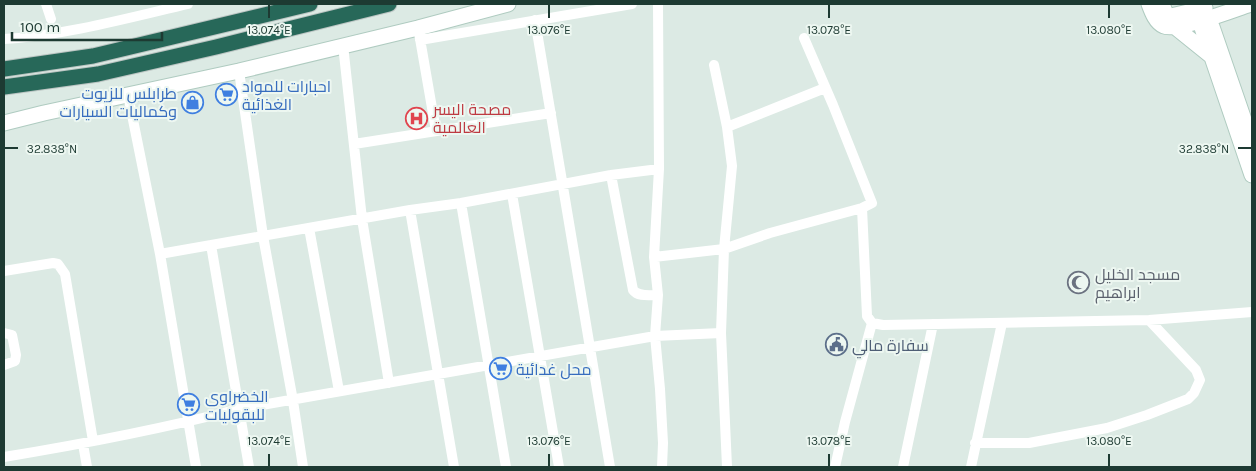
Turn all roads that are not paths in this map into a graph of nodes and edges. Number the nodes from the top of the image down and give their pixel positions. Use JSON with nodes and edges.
{"nodes":[{"id":1,"x":46,"y":4,"type":"edge"},
{"id":2,"x":188,"y":4,"type":"edge"},
{"id":3,"x":310,"y":4,"type":"edge"},
{"id":4,"x":389,"y":4,"type":"edge"},
{"id":5,"x":508,"y":4,"type":"edge"},
{"id":6,"x":632,"y":4,"type":"edge"},
{"id":7,"x":658,"y":4,"type":"edge"},
{"id":8,"x":1150,"y":4,"type":"edge"},
{"id":9,"x":1162,"y":4,"type":"edge"},
{"id":10,"x":1247,"y":5,"type":"edge"},
{"id":11,"x":1204,"y":10,"type":"edge"},
{"id":12,"x":51,"y":19,"type":"dead end"},
{"id":13,"x":535,"y":20,"type":"junction"},
{"id":14,"x":1175,"y":27,"type":"junction"},
{"id":15,"x":419,"y":34,"type":"junction"},
{"id":16,"x":804,"y":38,"type":"dead end"},
{"id":17,"x":4,"y":39,"type":"edge"},
{"id":18,"x":344,"y":45,"type":"junction"},
{"id":19,"x":1216,"y":53,"type":"junction"},
{"id":20,"x":714,"y":65,"type":"dead end"},
{"id":21,"x":4,"y":69,"type":"edge"},
{"id":22,"x":239,"y":71,"type":"junction"},
{"id":23,"x":4,"y":87,"type":"edge"},
{"id":24,"x":825,"y":88,"type":"junction"},
{"id":25,"x":128,"y":95,"type":"junction"},
{"id":26,"x":551,"y":113,"type":"junction"},
{"id":27,"x":4,"y":123,"type":"edge"},
{"id":28,"x":727,"y":127,"type":"junction"},
{"id":29,"x":436,"y":131,"type":"junction"},
{"id":30,"x":1252,"y":143,"type":"edge"},
{"id":31,"x":354,"y":144,"type":"junction"},
{"id":32,"x":658,"y":169,"type":"junction"},
{"id":33,"x":611,"y":175,"type":"junction"},
{"id":34,"x":1252,"y":175,"type":"edge"},
{"id":35,"x":563,"y":184,"type":"junction"},
{"id":36,"x":512,"y":194,"type":"junction"},
{"id":37,"x":461,"y":203,"type":"junction"},
{"id":38,"x":862,"y":208,"type":"junction"},
{"id":39,"x":410,"y":210,"type":"junction"},
{"id":40,"x":362,"y":219,"type":"junction"},
{"id":41,"x":309,"y":228,"type":"junction"},
{"id":42,"x":263,"y":236,"type":"junction"},
{"id":43,"x":211,"y":245,"type":"junction"},
{"id":44,"x":724,"y":249,"type":"junction"},
{"id":45,"x":160,"y":254,"type":"junction"},
{"id":46,"x":654,"y":256,"type":"junction"},
{"id":47,"x":4,"y":271,"type":"edge"},
{"id":48,"x":658,"y":296,"type":"junction"},
{"id":49,"x":1252,"y":312,"type":"edge"},
{"id":50,"x":1149,"y":320,"type":"junction"},
{"id":51,"x":872,"y":324,"type":"junction"},
{"id":52,"x":932,"y":324,"type":"junction"},
{"id":53,"x":1002,"y":324,"type":"junction"},
{"id":54,"x":4,"y":333,"type":"edge"},
{"id":55,"x":721,"y":333,"type":"junction"},
{"id":56,"x":655,"y":336,"type":"junction"},
{"id":57,"x":590,"y":347,"type":"junction"},
{"id":58,"x":540,"y":356,"type":"junction"},
{"id":59,"x":4,"y":365,"type":"edge"},
{"id":60,"x":488,"y":365,"type":"junction"},
{"id":61,"x":438,"y":374,"type":"junction"},
{"id":62,"x":389,"y":383,"type":"junction"},
{"id":63,"x":339,"y":392,"type":"junction"},
{"id":64,"x":293,"y":400,"type":"junction"},
{"id":65,"x":239,"y":409,"type":"junction"},
{"id":66,"x":189,"y":422,"type":"junction"},
{"id":67,"x":88,"y":443,"type":"junction"},
{"id":68,"x":975,"y":444,"type":"junction"},
{"id":69,"x":4,"y":457,"type":"edge"},
{"id":70,"x":87,"y":467,"type":"edge"},
{"id":71,"x":196,"y":467,"type":"edge"},
{"id":72,"x":249,"y":467,"type":"edge"},
{"id":73,"x":304,"y":467,"type":"edge"},
{"id":74,"x":454,"y":467,"type":"edge"},
{"id":75,"x":506,"y":467,"type":"edge"},
{"id":76,"x":559,"y":467,"type":"edge"},
{"id":77,"x":610,"y":467,"type":"edge"},
{"id":78,"x":662,"y":467,"type":"edge"},
{"id":79,"x":727,"y":467,"type":"edge"},
{"id":80,"x":836,"y":467,"type":"edge"},
{"id":81,"x":903,"y":467,"type":"edge"},
{"id":82,"x":971,"y":467,"type":"edge"}],
"edges":[{"from":1,"to":12,"type":"street"},
{"from":2,"to":17,"type":"street"},
{"from":3,"to":21,"type":"highway"},
{"from":4,"to":23,"type":"highway"},
{"from":5,"to":15,"type":"street"},
{"from":6,"to":13,"type":"street"},
{"from":7,"to":32,"type":"street"},
{"from":8,"to":14,"type":"street"},
{"from":9,"to":11,"type":"street"},
{"from":10,"to":11,"type":"street"},
{"from":10,"to":19,"type":"street"},
{"from":11,"to":14,"type":"street"},
{"from":11,"to":19,"type":"street"},
{"from":13,"to":15,"type":"street"},
{"from":13,"to":26,"type":"street"},
{"from":14,"to":19,"type":"street"},
{"from":15,"to":18,"type":"street"},
{"from":15,"to":29,"type":"street"},
{"from":16,"to":24,"type":"street"},
{"from":18,"to":22,"type":"street"},
{"from":18,"to":31,"type":"street"},
{"from":19,"to":30,"type":"street"},
{"from":19,"to":34,"type":"street"},
{"from":20,"to":28,"type":"street"},
{"from":22,"to":25,"type":"street"},
{"from":22,"to":42,"type":"street"},
{"from":24,"to":28,"type":"street"},
{"from":24,"to":38,"type":"street"},
{"from":25,"to":27,"type":"street"},
{"from":25,"to":45,"type":"street"},
{"from":26,"to":29,"type":"street"},
{"from":26,"to":35,"type":"street"},
{"from":28,"to":44,"type":"street"},
{"from":29,"to":31,"type":"street"},
{"from":31,"to":40,"type":"street"},
{"from":32,"to":33,"type":"street"},
{"from":32,"to":46,"type":"street"},
{"from":33,"to":35,"type":"street"},
{"from":33,"to":48,"type":"street"},
{"from":35,"to":36,"type":"street"},
{"from":35,"to":57,"type":"street"},
{"from":36,"to":37,"type":"street"},
{"from":36,"to":58,"type":"street"},
{"from":37,"to":39,"type":"street"},
{"from":37,"to":60,"type":"street"},
{"from":38,"to":44,"type":"street"},
{"from":38,"to":51,"type":"street"},
{"from":39,"to":40,"type":"street"},
{"from":39,"to":61,"type":"street"},
{"from":40,"to":41,"type":"street"},
{"from":40,"to":62,"type":"street"},
{"from":41,"to":42,"type":"street"},
{"from":41,"to":63,"type":"street"},
{"from":42,"to":43,"type":"street"},
{"from":42,"to":64,"type":"street"},
{"from":43,"to":45,"type":"street"},
{"from":43,"to":65,"type":"street"},
{"from":44,"to":46,"type":"street"},
{"from":44,"to":55,"type":"street"},
{"from":45,"to":66,"type":"street"},
{"from":46,"to":48,"type":"street"},
{"from":47,"to":67,"type":"street"},
{"from":48,"to":56,"type":"street"},
{"from":49,"to":50,"type":"street"},
{"from":50,"to":53,"type":"street"},
{"from":50,"to":68,"type":"street"},
{"from":51,"to":52,"type":"street"},
{"from":51,"to":80,"type":"street"},
{"from":52,"to":53,"type":"street"},
{"from":52,"to":81,"type":"street"},
{"from":53,"to":68,"type":"street"},
{"from":54,"to":59,"type":"street"},
{"from":55,"to":56,"type":"street"},
{"from":55,"to":79,"type":"street"},
{"from":56,"to":57,"type":"street"},
{"from":56,"to":78,"type":"street"},
{"from":57,"to":58,"type":"street"},
{"from":57,"to":77,"type":"street"},
{"from":58,"to":60,"type":"street"},
{"from":58,"to":76,"type":"street"},
{"from":60,"to":61,"type":"street"},
{"from":60,"to":75,"type":"street"},
{"from":61,"to":62,"type":"street"},
{"from":61,"to":74,"type":"street"},
{"from":62,"to":63,"type":"street"},
{"from":63,"to":64,"type":"street"},
{"from":64,"to":65,"type":"street"},
{"from":64,"to":73,"type":"street"},
{"from":65,"to":66,"type":"street"},
{"from":65,"to":72,"type":"street"},
{"from":66,"to":67,"type":"street"},
{"from":66,"to":71,"type":"street"},
{"from":67,"to":69,"type":"street"},
{"from":67,"to":70,"type":"street"},
{"from":68,"to":82,"type":"street"}]}
